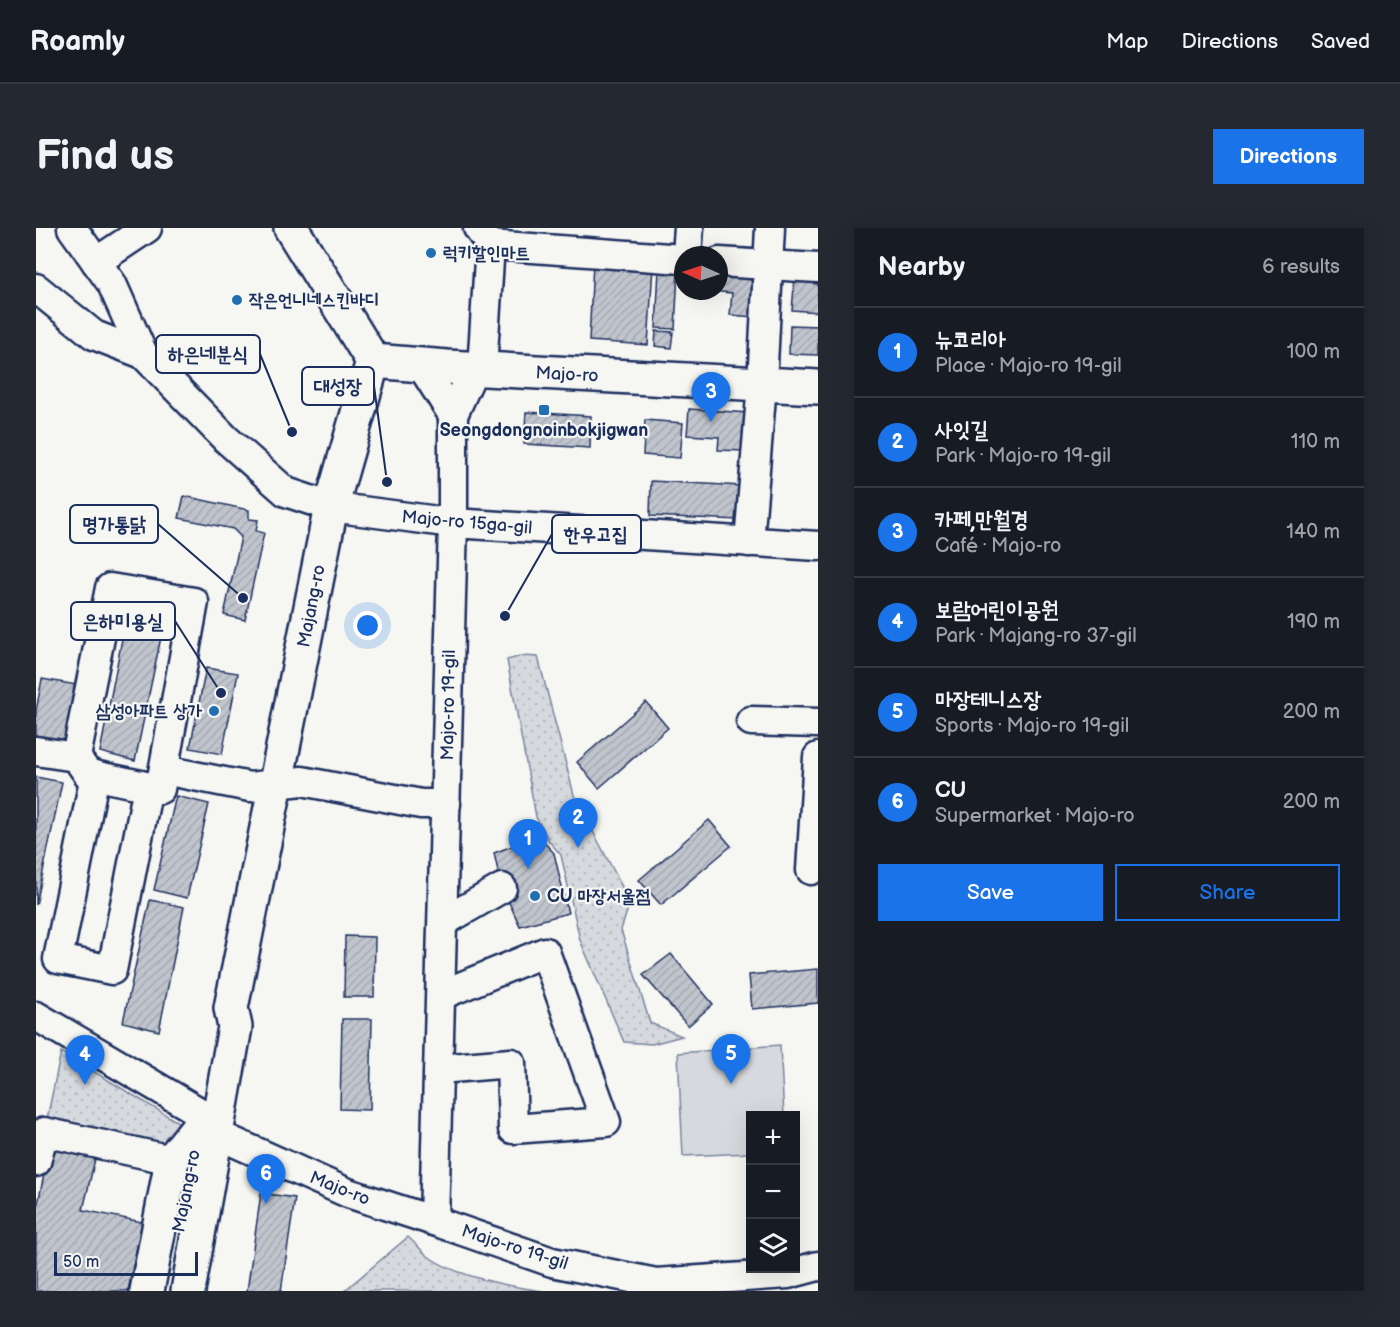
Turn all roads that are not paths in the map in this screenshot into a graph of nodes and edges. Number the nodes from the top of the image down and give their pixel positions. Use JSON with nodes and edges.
{"nodes":[{"id":1,"x":72,"y":228,"type":"edge"},
{"id":2,"x":147,"y":228,"type":"edge"},
{"id":3,"x":291,"y":228,"type":"edge"},
{"id":4,"x":689,"y":228,"type":"edge"},
{"id":5,"x":770,"y":228,"type":"edge"},
{"id":6,"x":484,"y":236,"type":"edge"},
{"id":7,"x":688,"y":246,"type":"edge"},
{"id":8,"x":674,"y":258,"type":"edge"},
{"id":9,"x":96,"y":262,"type":"junction"},
{"id":10,"x":728,"y":263,"type":"edge"},
{"id":11,"x":768,"y":265,"type":"junction"},
{"id":12,"x":818,"y":268,"type":"edge"},
{"id":13,"x":36,"y":288,"type":"edge"},
{"id":14,"x":142,"y":354,"type":"junction"},
{"id":15,"x":373,"y":361,"type":"junction"},
{"id":16,"x":421,"y":365,"type":"junction"},
{"id":17,"x":478,"y":369,"type":"junction"},
{"id":18,"x":762,"y":384,"type":"junction"},
{"id":19,"x":818,"y":387,"type":"edge"},
{"id":20,"x":453,"y":414,"type":"junction"},
{"id":21,"x":331,"y":507,"type":"junction"},
{"id":22,"x":453,"y":523,"type":"junction"},
{"id":23,"x":749,"y":542,"type":"junction"},
{"id":24,"x":818,"y":546,"type":"edge"},
{"id":25,"x":751,"y":721,"type":"dead end"},
{"id":26,"x":818,"y":723,"type":"edge"},
{"id":27,"x":36,"y":751,"type":"edge"},
{"id":28,"x":85,"y":766,"type":"junction"},
{"id":29,"x":818,"y":772,"type":"edge"},
{"id":30,"x":156,"y":778,"type":"junction"},
{"id":31,"x":275,"y":783,"type":"junction"},
{"id":32,"x":446,"y":804,"type":"junction"},
{"id":33,"x":811,"y":870,"type":"dead end"},
{"id":34,"x":502,"y":888,"type":"dead end"},
{"id":35,"x":443,"y":922,"type":"junction"},
{"id":36,"x":441,"y":995,"type":"junction"},
{"id":37,"x":36,"y":1016,"type":"edge"},
{"id":38,"x":439,"y":1070,"type":"junction"},
{"id":39,"x":205,"y":1124,"type":"junction"},
{"id":40,"x":172,"y":1161,"type":"junction"},
{"id":41,"x":36,"y":1162,"type":"edge"},
{"id":42,"x":434,"y":1221,"type":"junction"},
{"id":43,"x":818,"y":1266,"type":"edge"},
{"id":44,"x":147,"y":1291,"type":"edge"},
{"id":45,"x":167,"y":1291,"type":"edge"},
{"id":46,"x":188,"y":1291,"type":"edge"},
{"id":47,"x":206,"y":1291,"type":"edge"}],
"edges":[{"from":1,"to":9,"type":"street"},
{"from":2,"to":9,"type":"street"},
{"from":3,"to":15,"type":"main road"},
{"from":4,"to":7,"type":"street"},
{"from":5,"to":11,"type":"street"},
{"from":6,"to":8,"type":"street"},
{"from":6,"to":17,"type":"street"},
{"from":9,"to":14,"type":"street"},
{"from":10,"to":11,"type":"street"},
{"from":11,"to":12,"type":"street"},
{"from":11,"to":18,"type":"street"},
{"from":13,"to":14,"type":"street"},
{"from":14,"to":21,"type":"street","name":"Majo-ro 15ga-gil"},
{"from":15,"to":16,"type":"main road","name":"Majo-ro"},
{"from":15,"to":21,"type":"main road","name":"Majang-ro"},
{"from":16,"to":17,"type":"main road","name":"Majo-ro"},
{"from":16,"to":20,"type":"street"},
{"from":17,"to":18,"type":"main road","name":"Majo-ro"},
{"from":17,"to":20,"type":"street"},
{"from":18,"to":19,"type":"main road","name":"Majo-ro"},
{"from":18,"to":23,"type":"street"},
{"from":20,"to":22,"type":"street","name":"Majo-ro 19-gil"},
{"from":21,"to":22,"type":"street","name":"Majo-ro 15ga-gil"},
{"from":21,"to":31,"type":"main road","name":"Majang-ro"},
{"from":22,"to":23,"type":"street","name":"Majo-ro 15ga-gil"},
{"from":22,"to":32,"type":"street","name":"Majo-ro 19-gil"},
{"from":23,"to":24,"type":"street","name":"Majo-ro 15ga-gil"},
{"from":25,"to":26,"type":"street"},
{"from":27,"to":28,"type":"street"},
{"from":28,"to":30,"type":"street"},
{"from":28,"to":30,"type":"street"},
{"from":28,"to":30,"type":"street"},
{"from":29,"to":33,"type":"street"},
{"from":30,"to":31,"type":"street"},
{"from":31,"to":32,"type":"street"},
{"from":31,"to":39,"type":"main road","name":"Majang-ro"},
{"from":32,"to":35,"type":"street","name":"Majo-ro 19-gil"},
{"from":34,"to":35,"type":"street"},
{"from":35,"to":36,"type":"street","name":"Majo-ro 19-gil"},
{"from":36,"to":38,"type":"street","name":"Majo-ro 19-gil"},
{"from":36,"to":38,"type":"street"},
{"from":37,"to":39,"type":"street","name":"Majo-ro"},
{"from":38,"to":42,"type":"street","name":"Majo-ro 19-gil"},
{"from":39,"to":40,"type":"main road","name":"Majang-ro"},
{"from":39,"to":42,"type":"street","name":"Majo-ro"},
{"from":39,"to":45,"type":"main road","name":"Majang-ro"},
{"from":39,"to":46,"type":"main road","name":"Majang-ro"},
{"from":39,"to":47,"type":"main road","name":"Majang-ro"},
{"from":40,"to":41,"type":"street"},
{"from":40,"to":44,"type":"main road","name":"Majang-ro"},
{"from":42,"to":43,"type":"street","name":"Majo-ro 19-gil"}]}
